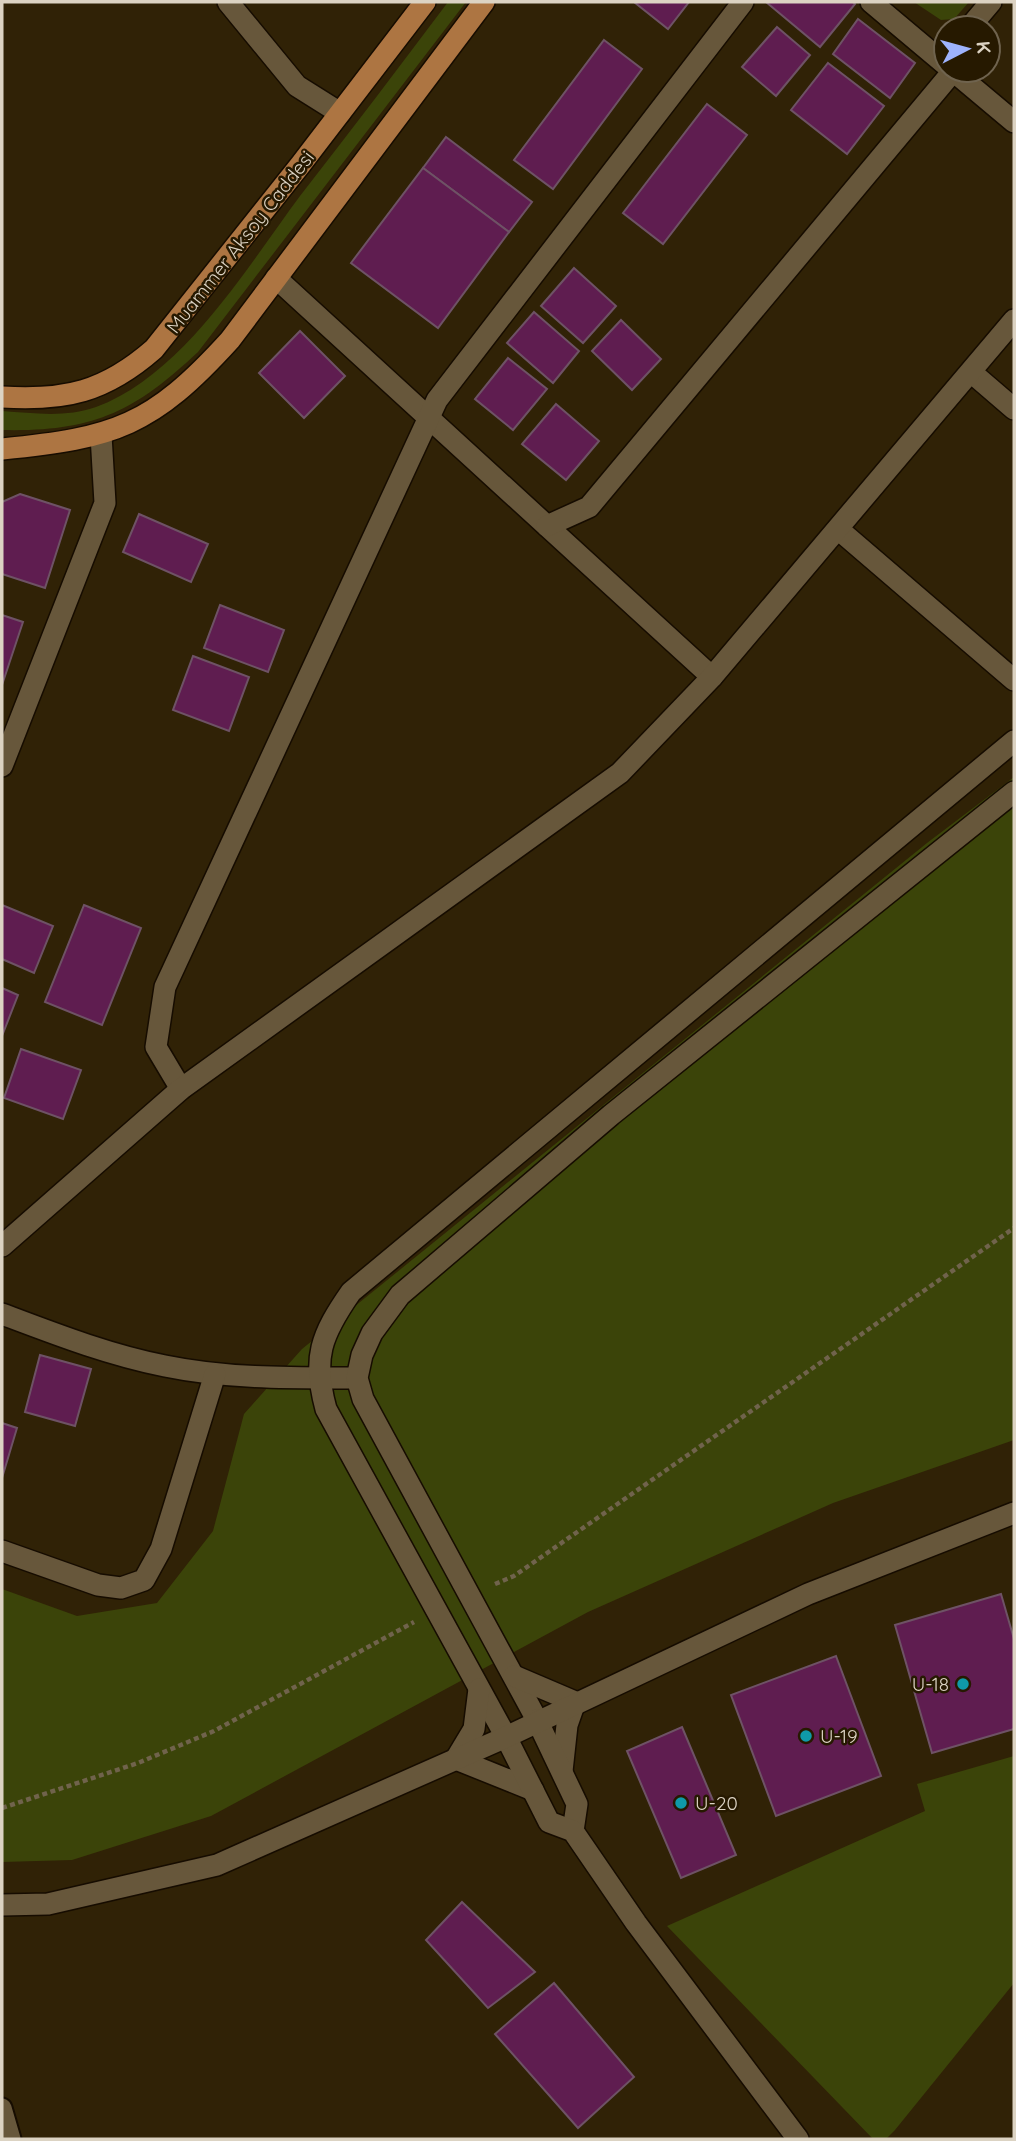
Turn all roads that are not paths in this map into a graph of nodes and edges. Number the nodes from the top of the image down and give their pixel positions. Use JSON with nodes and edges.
{"nodes":[{"id":1,"x":228,"y":2,"type":"edge"},
{"id":2,"x":425,"y":2,"type":"edge"},
{"id":3,"x":484,"y":2,"type":"edge"},
{"id":4,"x":743,"y":2,"type":"edge"},
{"id":5,"x":871,"y":2,"type":"edge"},
{"id":6,"x":932,"y":53,"type":"edge"},
{"id":7,"x":939,"y":84,"type":"edge"},
{"id":8,"x":969,"y":84,"type":"edge"},
{"id":9,"x":340,"y":113,"type":"junction"},
{"id":10,"x":1014,"y":122,"type":"edge"},
{"id":11,"x":276,"y":278,"type":"junction"},
{"id":12,"x":1014,"y":320,"type":"edge"},
{"id":13,"x":971,"y":372,"type":"junction"},
{"id":14,"x":2,"y":397,"type":"edge"},
{"id":15,"x":1014,"y":409,"type":"edge"},
{"id":16,"x":430,"y":419,"type":"junction"},
{"id":17,"x":101,"y":435,"type":"junction"},
{"id":18,"x":2,"y":449,"type":"edge"},
{"id":19,"x":547,"y":526,"type":"junction"},
{"id":20,"x":838,"y":529,"type":"junction"},
{"id":21,"x":712,"y":677,"type":"junction"},
{"id":22,"x":1014,"y":680,"type":"edge"},
{"id":23,"x":1014,"y":741,"type":"edge"},
{"id":24,"x":2,"y":766,"type":"edge"},
{"id":25,"x":1014,"y":792,"type":"edge"},
{"id":26,"x":181,"y":1089,"type":"junction"},
{"id":27,"x":2,"y":1246,"type":"edge"},
{"id":28,"x":2,"y":1314,"type":"edge"},
{"id":29,"x":215,"y":1374,"type":"junction"},
{"id":30,"x":318,"y":1378,"type":"junction"},
{"id":31,"x":357,"y":1378,"type":"junction"},
{"id":32,"x":1014,"y":1513,"type":"edge"},
{"id":33,"x":2,"y":1551,"type":"edge"},
{"id":34,"x":514,"y":1676,"type":"junction"},
{"id":35,"x":479,"y":1689,"type":"junction"},
{"id":36,"x":575,"y":1702,"type":"junction"},
{"id":37,"x":537,"y":1720,"type":"junction"},
{"id":38,"x":506,"y":1737,"type":"junction"},
{"id":39,"x":456,"y":1759,"type":"junction"},
{"id":40,"x":562,"y":1771,"type":"junction"},
{"id":41,"x":533,"y":1790,"type":"junction"},
{"id":42,"x":573,"y":1831,"type":"junction"},
{"id":43,"x":2,"y":1905,"type":"edge"},
{"id":44,"x":2,"y":2108,"type":"edge"},
{"id":45,"x":11,"y":2139,"type":"edge"},
{"id":46,"x":798,"y":2139,"type":"edge"}],
"edges":[{"from":1,"to":9,"type":"street"},
{"from":2,"to":9,"type":"main road","name":"Muammer Aksoy Caddesi"},
{"from":3,"to":11,"type":"main road"},
{"from":4,"to":16,"type":"street"},
{"from":5,"to":6,"type":"street"},
{"from":7,"to":19,"type":"street"},
{"from":8,"to":10,"type":"street"},
{"from":9,"to":14,"type":"main road","name":"Muammer Aksoy Caddesi"},
{"from":11,"to":16,"type":"street"},
{"from":11,"to":17,"type":"main road"},
{"from":12,"to":13,"type":"street"},
{"from":13,"to":15,"type":"street"},
{"from":13,"to":20,"type":"street"},
{"from":16,"to":19,"type":"street"},
{"from":16,"to":26,"type":"street"},
{"from":17,"to":18,"type":"main road"},
{"from":17,"to":24,"type":"street"},
{"from":19,"to":21,"type":"street"},
{"from":20,"to":21,"type":"street"},
{"from":20,"to":22,"type":"street"},
{"from":21,"to":26,"type":"street"},
{"from":23,"to":30,"type":"street"},
{"from":25,"to":31,"type":"street"},
{"from":26,"to":27,"type":"street"},
{"from":28,"to":29,"type":"street"},
{"from":29,"to":30,"type":"street"},
{"from":29,"to":33,"type":"street"},
{"from":30,"to":31,"type":"street"},
{"from":30,"to":35,"type":"street"},
{"from":31,"to":34,"type":"street"},
{"from":32,"to":36,"type":"street"},
{"from":34,"to":36,"type":"street"},
{"from":34,"to":37,"type":"street"},
{"from":35,"to":38,"type":"street"},
{"from":35,"to":39,"type":"street"},
{"from":36,"to":37,"type":"street"},
{"from":36,"to":40,"type":"street"},
{"from":37,"to":38,"type":"street"},
{"from":37,"to":40,"type":"street"},
{"from":38,"to":39,"type":"street"},
{"from":38,"to":41,"type":"street"},
{"from":39,"to":41,"type":"street"},
{"from":39,"to":43,"type":"street"},
{"from":40,"to":42,"type":"street"},
{"from":41,"to":42,"type":"street"},
{"from":42,"to":46,"type":"street"},
{"from":44,"to":45,"type":"lane"}]}
